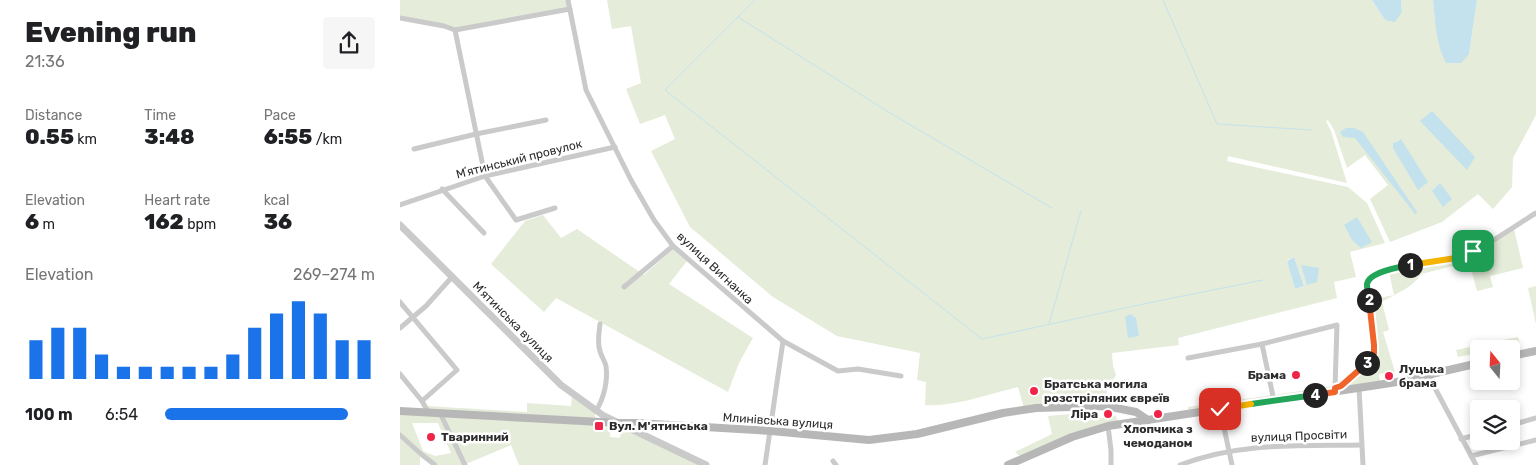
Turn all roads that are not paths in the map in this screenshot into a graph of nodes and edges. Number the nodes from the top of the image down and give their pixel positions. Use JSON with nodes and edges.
{"nodes":[{"id":1,"x":568,"y":0,"type":"edge"},
{"id":2,"x":570,"y":9,"type":"junction"},
{"id":3,"x":400,"y":18,"type":"edge"},
{"id":4,"x":454,"y":30,"type":"junction"},
{"id":5,"x":546,"y":120,"type":"dead end"},
{"id":6,"x":476,"y":134,"type":"junction"},
{"id":7,"x":615,"y":147,"type":"junction"},
{"id":8,"x":414,"y":149,"type":"dead end"},
{"id":9,"x":485,"y":176,"type":"junction"},
{"id":10,"x":442,"y":189,"type":"junction"},
{"id":11,"x":400,"y":205,"type":"edge"},
{"id":12,"x":555,"y":208,"type":"dead end"},
{"id":13,"x":1536,"y":212,"type":"edge"},
{"id":14,"x":400,"y":225,"type":"edge"},
{"id":15,"x":484,"y":233,"type":"dead end"},
{"id":16,"x":673,"y":246,"type":"junction"},
{"id":17,"x":452,"y":277,"type":"junction"},
{"id":18,"x":624,"y":287,"type":"dead end"},
{"id":19,"x":400,"y":302,"type":"edge"},
{"id":20,"x":413,"y":317,"type":"junction"},
{"id":21,"x":600,"y":324,"type":"dead end"},
{"id":22,"x":400,"y":328,"type":"edge"},
{"id":23,"x":783,"y":341,"type":"junction"},
{"id":24,"x":1262,"y":344,"type":"junction"},
{"id":25,"x":1536,"y":351,"type":"edge"},
{"id":26,"x":1520,"y":354,"type":"edge"},
{"id":27,"x":1188,"y":358,"type":"dead end"},
{"id":28,"x":1470,"y":365,"type":"edge"},
{"id":29,"x":400,"y":374,"type":"edge"},
{"id":30,"x":1428,"y":374,"type":"junction"},
{"id":31,"x":901,"y":376,"type":"dead end"},
{"id":32,"x":1359,"y":388,"type":"junction"},
{"id":33,"x":1335,"y":390,"type":"junction"},
{"id":34,"x":422,"y":401,"type":"junction"},
{"id":35,"x":1274,"y":401,"type":"junction"},
{"id":36,"x":1220,"y":409,"type":"junction"},
{"id":37,"x":400,"y":411,"type":"edge"},
{"id":38,"x":596,"y":411,"type":"junction"},
{"id":39,"x":428,"y":412,"type":"junction"},
{"id":40,"x":440,"y":413,"type":"junction"},
{"id":41,"x":1536,"y":418,"type":"edge"},
{"id":42,"x":1148,"y":420,"type":"junction"},
{"id":43,"x":1520,"y":422,"type":"edge"},
{"id":44,"x":619,"y":423,"type":"junction"},
{"id":45,"x":1108,"y":426,"type":"junction"},
{"id":46,"x":771,"y":431,"type":"junction"},
{"id":47,"x":400,"y":435,"type":"edge"},
{"id":48,"x":1470,"y":436,"type":"edge"},
{"id":49,"x":1461,"y":439,"type":"junction"},
{"id":50,"x":1536,"y":440,"type":"edge"},
{"id":51,"x":1361,"y":445,"type":"junction"},
{"id":52,"x":1230,"y":451,"type":"junction"},
{"id":53,"x":1471,"y":456,"type":"junction"},
{"id":54,"x":1111,"y":462,"type":"edge"},
{"id":55,"x":435,"y":465,"type":"edge"},
{"id":56,"x":465,"y":465,"type":"edge"},
{"id":57,"x":706,"y":465,"type":"edge"},
{"id":58,"x":765,"y":465,"type":"edge"},
{"id":59,"x":1008,"y":465,"type":"edge"},
{"id":60,"x":1180,"y":465,"type":"edge"},
{"id":61,"x":1232,"y":465,"type":"edge"},
{"id":62,"x":1363,"y":465,"type":"edge"},
{"id":63,"x":1476,"y":465,"type":"edge"}],
"edges":[{"from":1,"to":2,"type":"street","name":"вулиця Вигнанка"},
{"from":2,"to":4,"type":"street"},
{"from":2,"to":7,"type":"street","name":"вулиця Вигнанка"},
{"from":3,"to":4,"type":"street"},
{"from":4,"to":6,"type":"street"},
{"from":5,"to":6,"type":"street"},
{"from":6,"to":8,"type":"street"},
{"from":6,"to":9,"type":"street"},
{"from":7,"to":9,"type":"street","name":"Мʼятинський провулок"},
{"from":7,"to":16,"type":"street","name":"вулиця Вигнанка"},
{"from":9,"to":10,"type":"street","name":"Мʼятинський провулок"},
{"from":9,"to":12,"type":"street"},
{"from":10,"to":11,"type":"street","name":"Мʼятинський провулок"},
{"from":10,"to":15,"type":"street"},
{"from":13,"to":33,"type":"street"},
{"from":14,"to":17,"type":"street","name":"Мʼятинська вулиця"},
{"from":16,"to":18,"type":"street"},
{"from":16,"to":23,"type":"street","name":"вулиця Вигнанка"},
{"from":17,"to":20,"type":"street"},
{"from":17,"to":38,"type":"street","name":"Мʼятинська вулиця"},
{"from":19,"to":20,"type":"street"},
{"from":20,"to":22,"type":"street"},
{"from":20,"to":34,"type":"street"},
{"from":21,"to":38,"type":"street"},
{"from":23,"to":31,"type":"street","name":"вулиця Вигнанка"},
{"from":23,"to":46,"type":"street"},
{"from":24,"to":27,"type":"street"},
{"from":24,"to":33,"type":"street"},
{"from":24,"to":35,"type":"street"},
{"from":25,"to":26,"type":"main road"},
{"from":28,"to":30,"type":"main road"},
{"from":29,"to":34,"type":"street"},
{"from":30,"to":32,"type":"main road"},
{"from":30,"to":49,"type":"street"},
{"from":32,"to":33,"type":"main road"},
{"from":32,"to":51,"type":"street"},
{"from":33,"to":35,"type":"main road"},
{"from":34,"to":39,"type":"street"},
{"from":35,"to":36,"type":"main road"},
{"from":36,"to":42,"type":"main road"},
{"from":36,"to":52,"type":"street"},
{"from":37,"to":39,"type":"main road","name":"Млинівська вулиця"},
{"from":38,"to":44,"type":"street","name":"Мʼятинська вулиця"},
{"from":39,"to":40,"type":"main road","name":"Млинівська вулиця"},
{"from":40,"to":44,"type":"main road","name":"Млинівська вулиця"},
{"from":40,"to":56,"type":"street"},
{"from":41,"to":43,"type":"street"},
{"from":42,"to":45,"type":"main road"},
{"from":42,"to":46,"type":"main road","name":"Млинівська вулиця"},
{"from":44,"to":46,"type":"main road","name":"Млинівська вулиця"},
{"from":44,"to":57,"type":"street","name":"Мʼятинська вулиця"},
{"from":45,"to":54,"type":"street"},
{"from":45,"to":59,"type":"main road"},
{"from":46,"to":58,"type":"street"},
{"from":47,"to":55,"type":"street"},
{"from":48,"to":49,"type":"street"},
{"from":49,"to":53,"type":"street"},
{"from":50,"to":53,"type":"street"},
{"from":51,"to":52,"type":"street","name":"вулиця Просвіти"},
{"from":51,"to":62,"type":"street"},
{"from":52,"to":60,"type":"street","name":"вулиця Просвіти"},
{"from":52,"to":61,"type":"street"},
{"from":53,"to":63,"type":"street"}]}
